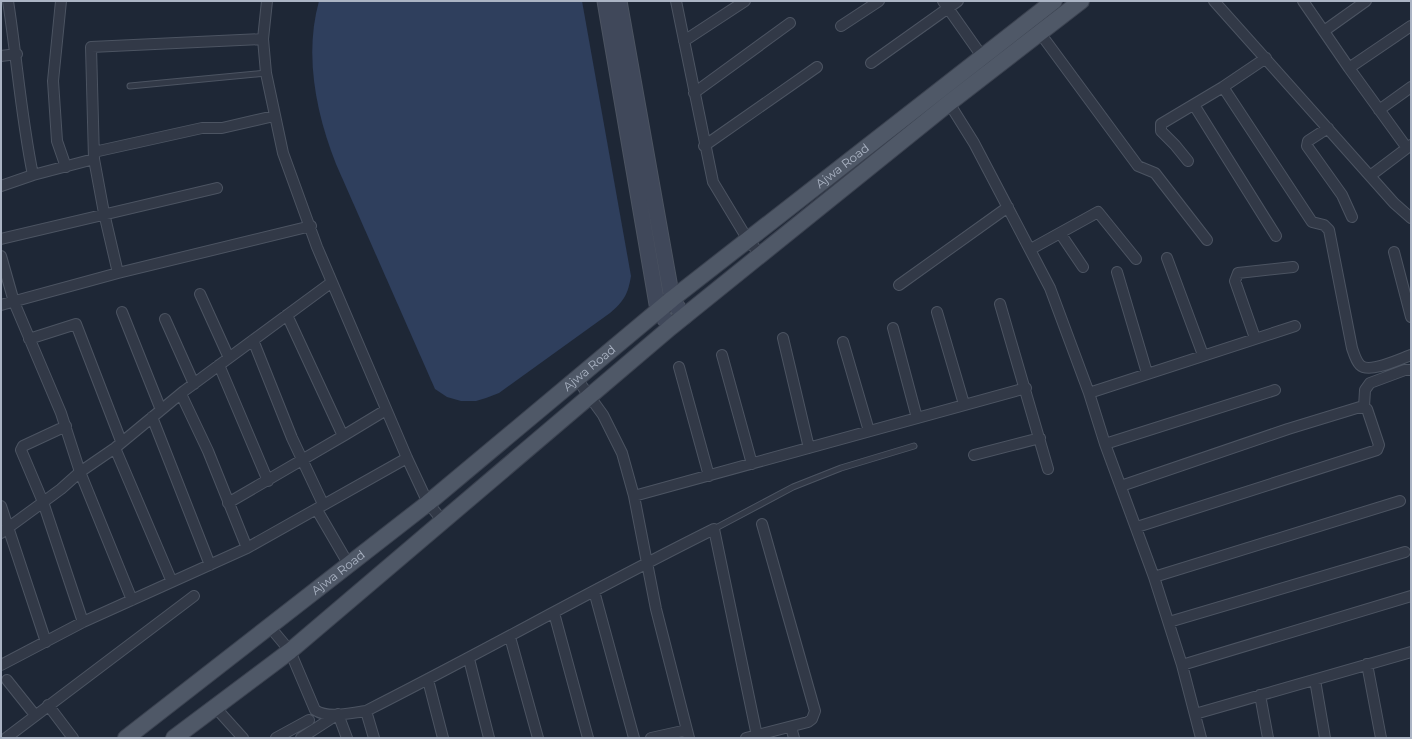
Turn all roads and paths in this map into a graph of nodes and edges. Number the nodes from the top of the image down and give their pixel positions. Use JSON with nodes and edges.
{"nodes":[{"id":1,"x":8,"y":1,"type":"edge"},
{"id":2,"x":61,"y":1,"type":"edge"},
{"id":3,"x":267,"y":1,"type":"edge"},
{"id":4,"x":605,"y":1,"type":"edge"},
{"id":5,"x":619,"y":1,"type":"edge"},
{"id":6,"x":676,"y":1,"type":"edge"},
{"id":7,"x":745,"y":1,"type":"edge"},
{"id":8,"x":879,"y":1,"type":"edge"},
{"id":9,"x":958,"y":1,"type":"edge"},
{"id":10,"x":1054,"y":1,"type":"edge"},
{"id":11,"x":1081,"y":1,"type":"edge"},
{"id":12,"x":1214,"y":1,"type":"edge"},
{"id":13,"x":1304,"y":1,"type":"edge"},
{"id":14,"x":1366,"y":1,"type":"edge"},
{"id":15,"x":946,"y":4,"type":"edge"},
{"id":16,"x":790,"y":23,"type":"dead end"},
{"id":17,"x":841,"y":26,"type":"dead end"},
{"id":18,"x":1411,"y":26,"type":"edge"},
{"id":19,"x":1324,"y":31,"type":"junction"},
{"id":20,"x":1040,"y":33,"type":"junction"},
{"id":21,"x":263,"y":39,"type":"junction"},
{"id":22,"x":684,"y":41,"type":"junction"},
{"id":23,"x":17,"y":54,"type":"junction"},
{"id":24,"x":1,"y":56,"type":"edge"},
{"id":25,"x":1266,"y":58,"type":"junction"},
{"id":26,"x":871,"y":63,"type":"dead end"},
{"id":27,"x":987,"y":64,"type":"junction"},
{"id":28,"x":817,"y":67,"type":"dead end"},
{"id":29,"x":1349,"y":68,"type":"junction"},
{"id":30,"x":266,"y":73,"type":"junction"},
{"id":31,"x":130,"y":86,"type":"dead end"},
{"id":32,"x":1223,"y":87,"type":"junction"},
{"id":33,"x":1411,"y":87,"type":"edge"},
{"id":34,"x":694,"y":93,"type":"junction"},
{"id":35,"x":949,"y":103,"type":"junction"},
{"id":36,"x":1194,"y":105,"type":"junction"},
{"id":37,"x":1379,"y":110,"type":"junction"},
{"id":38,"x":274,"y":116,"type":"junction"},
{"id":39,"x":1328,"y":128,"type":"junction"},
{"id":40,"x":704,"y":146,"type":"junction"},
{"id":41,"x":1409,"y":147,"type":"edge"},
{"id":42,"x":94,"y":155,"type":"junction"},
{"id":43,"x":1188,"y":161,"type":"dead end"},
{"id":44,"x":66,"y":166,"type":"junction"},
{"id":45,"x":33,"y":175,"type":"junction"},
{"id":46,"x":1370,"y":176,"type":"junction"},
{"id":47,"x":1,"y":186,"type":"edge"},
{"id":48,"x":217,"y":188,"type":"dead end"},
{"id":49,"x":1008,"y":207,"type":"junction"},
{"id":50,"x":104,"y":214,"type":"junction"},
{"id":51,"x":1352,"y":217,"type":"dead end"},
{"id":52,"x":1411,"y":218,"type":"edge"},
{"id":53,"x":311,"y":226,"type":"junction"},
{"id":54,"x":1060,"y":233,"type":"junction"},
{"id":55,"x":1276,"y":236,"type":"dead end"},
{"id":56,"x":1,"y":239,"type":"edge"},
{"id":57,"x":748,"y":240,"type":"junction"},
{"id":58,"x":1207,"y":240,"type":"dead end"},
{"id":59,"x":1031,"y":249,"type":"junction"},
{"id":60,"x":1394,"y":252,"type":"dead end"},
{"id":61,"x":761,"y":255,"type":"junction"},
{"id":62,"x":1,"y":256,"type":"edge"},
{"id":63,"x":1167,"y":258,"type":"dead end"},
{"id":64,"x":1136,"y":260,"type":"dead end"},
{"id":65,"x":1083,"y":267,"type":"dead end"},
{"id":66,"x":1293,"y":267,"type":"dead end"},
{"id":67,"x":3,"y":270,"type":"edge"},
{"id":68,"x":1117,"y":272,"type":"dead end"},
{"id":69,"x":118,"y":273,"type":"junction"},
{"id":70,"x":332,"y":282,"type":"junction"},
{"id":71,"x":900,"y":285,"type":"dead end"},
{"id":72,"x":200,"y":294,"type":"dead end"},
{"id":73,"x":672,"y":299,"type":"junction"},
{"id":74,"x":14,"y":302,"type":"junction"},
{"id":75,"x":1000,"y":304,"type":"dead end"},
{"id":76,"x":1,"y":305,"type":"edge"},
{"id":77,"x":658,"y":310,"type":"junction"},
{"id":78,"x":122,"y":312,"type":"dead end"},
{"id":79,"x":937,"y":312,"type":"dead end"},
{"id":80,"x":287,"y":315,"type":"junction"},
{"id":81,"x":684,"y":317,"type":"junction"},
{"id":82,"x":1411,"y":317,"type":"edge"},
{"id":83,"x":165,"y":319,"type":"dead end"},
{"id":84,"x":1295,"y":326,"type":"dead end"},
{"id":85,"x":671,"y":328,"type":"junction"},
{"id":86,"x":893,"y":328,"type":"dead end"},
{"id":87,"x":783,"y":338,"type":"dead end"},
{"id":88,"x":1255,"y":338,"type":"junction"},
{"id":89,"x":29,"y":339,"type":"junction"},
{"id":90,"x":253,"y":340,"type":"junction"},
{"id":91,"x":843,"y":342,"type":"dead end"},
{"id":92,"x":722,"y":355,"type":"dead end"},
{"id":93,"x":1203,"y":355,"type":"junction"},
{"id":94,"x":1411,"y":355,"type":"edge"},
{"id":95,"x":230,"y":358,"type":"junction"},
{"id":96,"x":219,"y":365,"type":"junction"},
{"id":97,"x":679,"y":367,"type":"dead end"},
{"id":98,"x":1411,"y":370,"type":"edge"},
{"id":99,"x":1147,"y":373,"type":"junction"},
{"id":100,"x":577,"y":378,"type":"junction"},
{"id":101,"x":194,"y":384,"type":"junction"},
{"id":102,"x":1026,"y":388,"type":"junction"},
{"id":103,"x":1275,"y":390,"type":"dead end"},
{"id":104,"x":1089,"y":392,"type":"junction"},
{"id":105,"x":181,"y":394,"type":"junction"},
{"id":106,"x":590,"y":396,"type":"junction"},
{"id":107,"x":964,"y":404,"type":"junction"},
{"id":108,"x":1364,"y":407,"type":"junction"},
{"id":109,"x":161,"y":410,"type":"junction"},
{"id":110,"x":386,"y":410,"type":"junction"},
{"id":111,"x":152,"y":417,"type":"junction"},
{"id":112,"x":917,"y":418,"type":"junction"},
{"id":113,"x":66,"y":426,"type":"junction"},
{"id":114,"x":869,"y":431,"type":"junction"},
{"id":115,"x":343,"y":436,"type":"junction"},
{"id":116,"x":1040,"y":438,"type":"junction"},
{"id":117,"x":118,"y":444,"type":"junction"},
{"id":118,"x":1105,"y":444,"type":"junction"},
{"id":119,"x":914,"y":446,"type":"dead end"},
{"id":120,"x":809,"y":448,"type":"junction"},
{"id":121,"x":974,"y":456,"type":"dead end"},
{"id":122,"x":407,"y":458,"type":"junction"},
{"id":123,"x":302,"y":461,"type":"junction"},
{"id":124,"x":752,"y":464,"type":"junction"},
{"id":125,"x":1048,"y":469,"type":"dead end"},
{"id":126,"x":80,"y":472,"type":"junction"},
{"id":127,"x":709,"y":476,"type":"junction"},
{"id":128,"x":268,"y":481,"type":"junction"},
{"id":129,"x":1121,"y":486,"type":"junction"},
{"id":130,"x":634,"y":496,"type":"junction"},
{"id":131,"x":1400,"y":501,"type":"dead end"},
{"id":132,"x":43,"y":502,"type":"junction"},
{"id":133,"x":228,"y":503,"type":"junction"},
{"id":134,"x":428,"y":503,"type":"junction"},
{"id":135,"x":1,"y":506,"type":"edge"},
{"id":136,"x":320,"y":507,"type":"junction"},
{"id":137,"x":442,"y":520,"type":"junction"},
{"id":138,"x":762,"y":524,"type":"dead end"},
{"id":139,"x":1137,"y":527,"type":"junction"},
{"id":140,"x":714,"y":529,"type":"junction"},
{"id":141,"x":4,"y":531,"type":"edge"},
{"id":142,"x":247,"y":548,"type":"junction"},
{"id":143,"x":1405,"y":552,"type":"dead end"},
{"id":144,"x":646,"y":563,"type":"junction"},
{"id":145,"x":210,"y":565,"type":"junction"},
{"id":146,"x":349,"y":565,"type":"junction"},
{"id":147,"x":1154,"y":577,"type":"junction"},
{"id":148,"x":172,"y":582,"type":"junction"},
{"id":149,"x":594,"y":591,"type":"junction"},
{"id":150,"x":194,"y":596,"type":"dead end"},
{"id":151,"x":1411,"y":596,"type":"edge"},
{"id":152,"x":132,"y":600,"type":"junction"},
{"id":153,"x":554,"y":613,"type":"junction"},
{"id":154,"x":83,"y":622,"type":"junction"},
{"id":155,"x":1169,"y":622,"type":"junction"},
{"id":156,"x":270,"y":627,"type":"junction"},
{"id":157,"x":510,"y":637,"type":"junction"},
{"id":158,"x":46,"y":642,"type":"junction"},
{"id":159,"x":290,"y":651,"type":"junction"},
{"id":160,"x":1411,"y":652,"type":"edge"},
{"id":161,"x":469,"y":659,"type":"junction"},
{"id":162,"x":2,"y":662,"type":"edge"},
{"id":163,"x":1367,"y":664,"type":"junction"},
{"id":164,"x":1182,"y":665,"type":"junction"},
{"id":165,"x":7,"y":680,"type":"dead end"},
{"id":166,"x":428,"y":680,"type":"junction"},
{"id":167,"x":1315,"y":680,"type":"junction"},
{"id":168,"x":1260,"y":695,"type":"junction"},
{"id":169,"x":48,"y":705,"type":"junction"},
{"id":170,"x":215,"y":707,"type":"junction"},
{"id":171,"x":366,"y":711,"type":"junction"},
{"id":172,"x":338,"y":714,"type":"junction"},
{"id":173,"x":1195,"y":714,"type":"junction"},
{"id":174,"x":35,"y":715,"type":"junction"},
{"id":175,"x":309,"y":720,"type":"dead end"},
{"id":176,"x":791,"y":727,"type":"junction"},
{"id":177,"x":688,"y":734,"type":"edge"},
{"id":178,"x":749,"y":737,"type":"edge"},
{"id":179,"x":6,"y":738,"type":"edge"},
{"id":180,"x":72,"y":738,"type":"edge"},
{"id":181,"x":126,"y":738,"type":"edge"},
{"id":182,"x":174,"y":738,"type":"edge"},
{"id":183,"x":244,"y":738,"type":"edge"},
{"id":184,"x":276,"y":738,"type":"edge"},
{"id":185,"x":301,"y":738,"type":"edge"},
{"id":186,"x":347,"y":738,"type":"edge"},
{"id":187,"x":374,"y":738,"type":"edge"},
{"id":188,"x":443,"y":738,"type":"edge"},
{"id":189,"x":488,"y":738,"type":"edge"},
{"id":190,"x":538,"y":738,"type":"edge"},
{"id":191,"x":588,"y":738,"type":"edge"},
{"id":192,"x":634,"y":738,"type":"edge"},
{"id":193,"x":651,"y":738,"type":"edge"},
{"id":194,"x":794,"y":738,"type":"edge"},
{"id":195,"x":1201,"y":738,"type":"edge"},
{"id":196,"x":1268,"y":738,"type":"edge"},
{"id":197,"x":1325,"y":738,"type":"edge"},
{"id":198,"x":1381,"y":738,"type":"edge"}],
"edges":[{"from":1,"to":23,"type":"street"},
{"from":2,"to":44,"type":"street"},
{"from":3,"to":21,"type":"street"},
{"from":4,"to":77,"type":"street"},
{"from":5,"to":73,"type":"street"},
{"from":6,"to":22,"type":"street"},
{"from":7,"to":22,"type":"street"},
{"from":8,"to":17,"type":"street"},
{"from":9,"to":15,"type":"street"},
{"from":10,"to":27,"type":"main road","name":"Ajwa Road"},
{"from":11,"to":20,"type":"main road","name":"Ajwa Road"},
{"from":12,"to":25,"type":"street"},
{"from":13,"to":19,"type":"street"},
{"from":14,"to":19,"type":"street"},
{"from":15,"to":26,"type":"street"},
{"from":15,"to":27,"type":"street"},
{"from":16,"to":34,"type":"street"},
{"from":18,"to":29,"type":"street"},
{"from":19,"to":29,"type":"street"},
{"from":20,"to":27,"type":"main road","name":"Ajwa Road"},
{"from":20,"to":58,"type":"street"},
{"from":21,"to":30,"type":"street"},
{"from":21,"to":42,"type":"street"},
{"from":22,"to":34,"type":"street"},
{"from":23,"to":24,"type":"street"},
{"from":23,"to":45,"type":"street"},
{"from":25,"to":32,"type":"street"},
{"from":25,"to":39,"type":"street"},
{"from":27,"to":35,"type":"main road","name":"Ajwa Road"},
{"from":27,"to":57,"type":"main road","name":"Ajwa Road"},
{"from":28,"to":40,"type":"street"},
{"from":29,"to":37,"type":"street"},
{"from":30,"to":31,"type":"lane"},
{"from":30,"to":38,"type":"street"},
{"from":32,"to":36,"type":"street"},
{"from":32,"to":94,"type":"street"},
{"from":33,"to":37,"type":"street"},
{"from":34,"to":40,"type":"street"},
{"from":35,"to":49,"type":"street"},
{"from":35,"to":61,"type":"main road","name":"Ajwa Road"},
{"from":36,"to":43,"type":"street"},
{"from":36,"to":55,"type":"street"},
{"from":37,"to":41,"type":"street"},
{"from":38,"to":42,"type":"street"},
{"from":38,"to":53,"type":"street"},
{"from":39,"to":46,"type":"street"},
{"from":39,"to":51,"type":"street"},
{"from":40,"to":57,"type":"street"},
{"from":41,"to":46,"type":"street"},
{"from":42,"to":44,"type":"street"},
{"from":42,"to":50,"type":"street"},
{"from":44,"to":45,"type":"street"},
{"from":45,"to":47,"type":"street"},
{"from":46,"to":52,"type":"street"},
{"from":48,"to":50,"type":"street"},
{"from":49,"to":59,"type":"street"},
{"from":49,"to":71,"type":"street"},
{"from":50,"to":56,"type":"street"},
{"from":50,"to":69,"type":"street"},
{"from":53,"to":69,"type":"street"},
{"from":53,"to":70,"type":"street"},
{"from":54,"to":59,"type":"street"},
{"from":54,"to":64,"type":"street"},
{"from":54,"to":65,"type":"street"},
{"from":57,"to":61,"type":"street"},
{"from":57,"to":73,"type":"main road","name":"Ajwa Road"},
{"from":59,"to":104,"type":"street"},
{"from":60,"to":82,"type":"street"},
{"from":61,"to":81,"type":"main road","name":"Ajwa Road"},
{"from":62,"to":67,"type":"street"},
{"from":63,"to":93,"type":"street"},
{"from":66,"to":88,"type":"street"},
{"from":67,"to":74,"type":"street"},
{"from":68,"to":99,"type":"street"},
{"from":69,"to":74,"type":"street"},
{"from":70,"to":80,"type":"street"},
{"from":70,"to":110,"type":"street"},
{"from":72,"to":95,"type":"street"},
{"from":73,"to":77,"type":"main road","name":"Ajwa Road"},
{"from":73,"to":81,"type":"street"},
{"from":74,"to":76,"type":"street"},
{"from":74,"to":89,"type":"street"},
{"from":75,"to":102,"type":"street"},
{"from":77,"to":85,"type":"street"},
{"from":77,"to":100,"type":"main road","name":"Ajwa Road"},
{"from":78,"to":109,"type":"street"},
{"from":79,"to":107,"type":"street"},
{"from":80,"to":90,"type":"street"},
{"from":80,"to":115,"type":"street"},
{"from":81,"to":85,"type":"main road","name":"Ajwa Road"},
{"from":83,"to":101,"type":"street"},
{"from":84,"to":88,"type":"street"},
{"from":85,"to":106,"type":"main road","name":"Ajwa Road"},
{"from":86,"to":112,"type":"street"},
{"from":87,"to":120,"type":"street"},
{"from":88,"to":93,"type":"street"},
{"from":89,"to":113,"type":"street"},
{"from":89,"to":117,"type":"street"},
{"from":90,"to":95,"type":"street"},
{"from":90,"to":123,"type":"street"},
{"from":91,"to":114,"type":"street"},
{"from":92,"to":124,"type":"street"},
{"from":93,"to":99,"type":"street"},
{"from":95,"to":96,"type":"street"},
{"from":96,"to":101,"type":"street"},
{"from":96,"to":128,"type":"street"},
{"from":97,"to":127,"type":"street"},
{"from":98,"to":108,"type":"street"},
{"from":99,"to":104,"type":"street"},
{"from":100,"to":106,"type":"street"},
{"from":100,"to":134,"type":"main road","name":"Ajwa Road"},
{"from":101,"to":105,"type":"street"},
{"from":102,"to":107,"type":"street"},
{"from":102,"to":116,"type":"street"},
{"from":103,"to":118,"type":"street"},
{"from":104,"to":118,"type":"street"},
{"from":105,"to":109,"type":"street"},
{"from":105,"to":133,"type":"street"},
{"from":106,"to":130,"type":"street"},
{"from":106,"to":137,"type":"main road","name":"Ajwa Road"},
{"from":107,"to":112,"type":"street"},
{"from":108,"to":129,"type":"street"},
{"from":108,"to":139,"type":"street"},
{"from":109,"to":111,"type":"street"},
{"from":110,"to":115,"type":"street"},
{"from":110,"to":122,"type":"street"},
{"from":111,"to":117,"type":"street"},
{"from":111,"to":145,"type":"street"},
{"from":112,"to":114,"type":"street"},
{"from":113,"to":126,"type":"street"},
{"from":113,"to":132,"type":"street"},
{"from":114,"to":120,"type":"street"},
{"from":115,"to":123,"type":"street"},
{"from":116,"to":121,"type":"street"},
{"from":116,"to":125,"type":"street"},
{"from":117,"to":126,"type":"street"},
{"from":117,"to":148,"type":"street"},
{"from":118,"to":129,"type":"street"},
{"from":119,"to":140,"type":"lane"},
{"from":120,"to":124,"type":"street"},
{"from":122,"to":134,"type":"street"},
{"from":122,"to":136,"type":"street"},
{"from":123,"to":128,"type":"street"},
{"from":123,"to":136,"type":"street"},
{"from":124,"to":127,"type":"street"},
{"from":126,"to":132,"type":"street"},
{"from":126,"to":152,"type":"street"},
{"from":127,"to":130,"type":"street"},
{"from":128,"to":133,"type":"street"},
{"from":129,"to":139,"type":"street"},
{"from":130,"to":144,"type":"street"},
{"from":131,"to":147,"type":"street"},
{"from":132,"to":141,"type":"street"},
{"from":132,"to":154,"type":"street"},
{"from":133,"to":142,"type":"street"},
{"from":134,"to":137,"type":"street"},
{"from":134,"to":146,"type":"main road","name":"Ajwa Road"},
{"from":135,"to":141,"type":"street"},
{"from":136,"to":142,"type":"street"},
{"from":136,"to":146,"type":"street"},
{"from":137,"to":159,"type":"main road","name":"Ajwa Road"},
{"from":138,"to":176,"type":"street"},
{"from":139,"to":147,"type":"street"},
{"from":140,"to":144,"type":"street"},
{"from":140,"to":178,"type":"street"},
{"from":141,"to":158,"type":"street"},
{"from":142,"to":145,"type":"street"},
{"from":143,"to":155,"type":"street"},
{"from":144,"to":149,"type":"street"},
{"from":144,"to":177,"type":"street"},
{"from":145,"to":148,"type":"street"},
{"from":146,"to":156,"type":"main road","name":"Ajwa Road"},
{"from":147,"to":155,"type":"street"},
{"from":148,"to":152,"type":"street"},
{"from":149,"to":153,"type":"street"},
{"from":149,"to":192,"type":"street"},
{"from":150,"to":169,"type":"street"},
{"from":151,"to":164,"type":"street"},
{"from":152,"to":154,"type":"street"},
{"from":153,"to":157,"type":"street"},
{"from":153,"to":191,"type":"street"},
{"from":154,"to":158,"type":"street"},
{"from":155,"to":164,"type":"street"},
{"from":156,"to":159,"type":"street"},
{"from":156,"to":181,"type":"main road","name":"Ajwa Road"},
{"from":157,"to":161,"type":"street"},
{"from":157,"to":190,"type":"street"},
{"from":158,"to":162,"type":"street"},
{"from":159,"to":170,"type":"main road","name":"Ajwa Road"},
{"from":159,"to":172,"type":"street"},
{"from":160,"to":163,"type":"street"},
{"from":161,"to":166,"type":"street"},
{"from":161,"to":189,"type":"street"},
{"from":163,"to":167,"type":"street"},
{"from":163,"to":198,"type":"street"},
{"from":164,"to":173,"type":"street"},
{"from":165,"to":174,"type":"street"},
{"from":166,"to":171,"type":"street"},
{"from":166,"to":188,"type":"street"},
{"from":167,"to":168,"type":"street"},
{"from":167,"to":197,"type":"street"},
{"from":168,"to":173,"type":"street"},
{"from":168,"to":196,"type":"street"},
{"from":169,"to":174,"type":"street"},
{"from":169,"to":180,"type":"street"},
{"from":170,"to":182,"type":"main road","name":"Ajwa Road"},
{"from":170,"to":183,"type":"street"},
{"from":171,"to":172,"type":"street"},
{"from":171,"to":187,"type":"street"},
{"from":172,"to":185,"type":"street"},
{"from":172,"to":186,"type":"street"},
{"from":173,"to":195,"type":"street"},
{"from":174,"to":179,"type":"street"},
{"from":175,"to":184,"type":"street"},
{"from":176,"to":178,"type":"street"},
{"from":176,"to":194,"type":"street"},
{"from":177,"to":193,"type":"street"}]}
